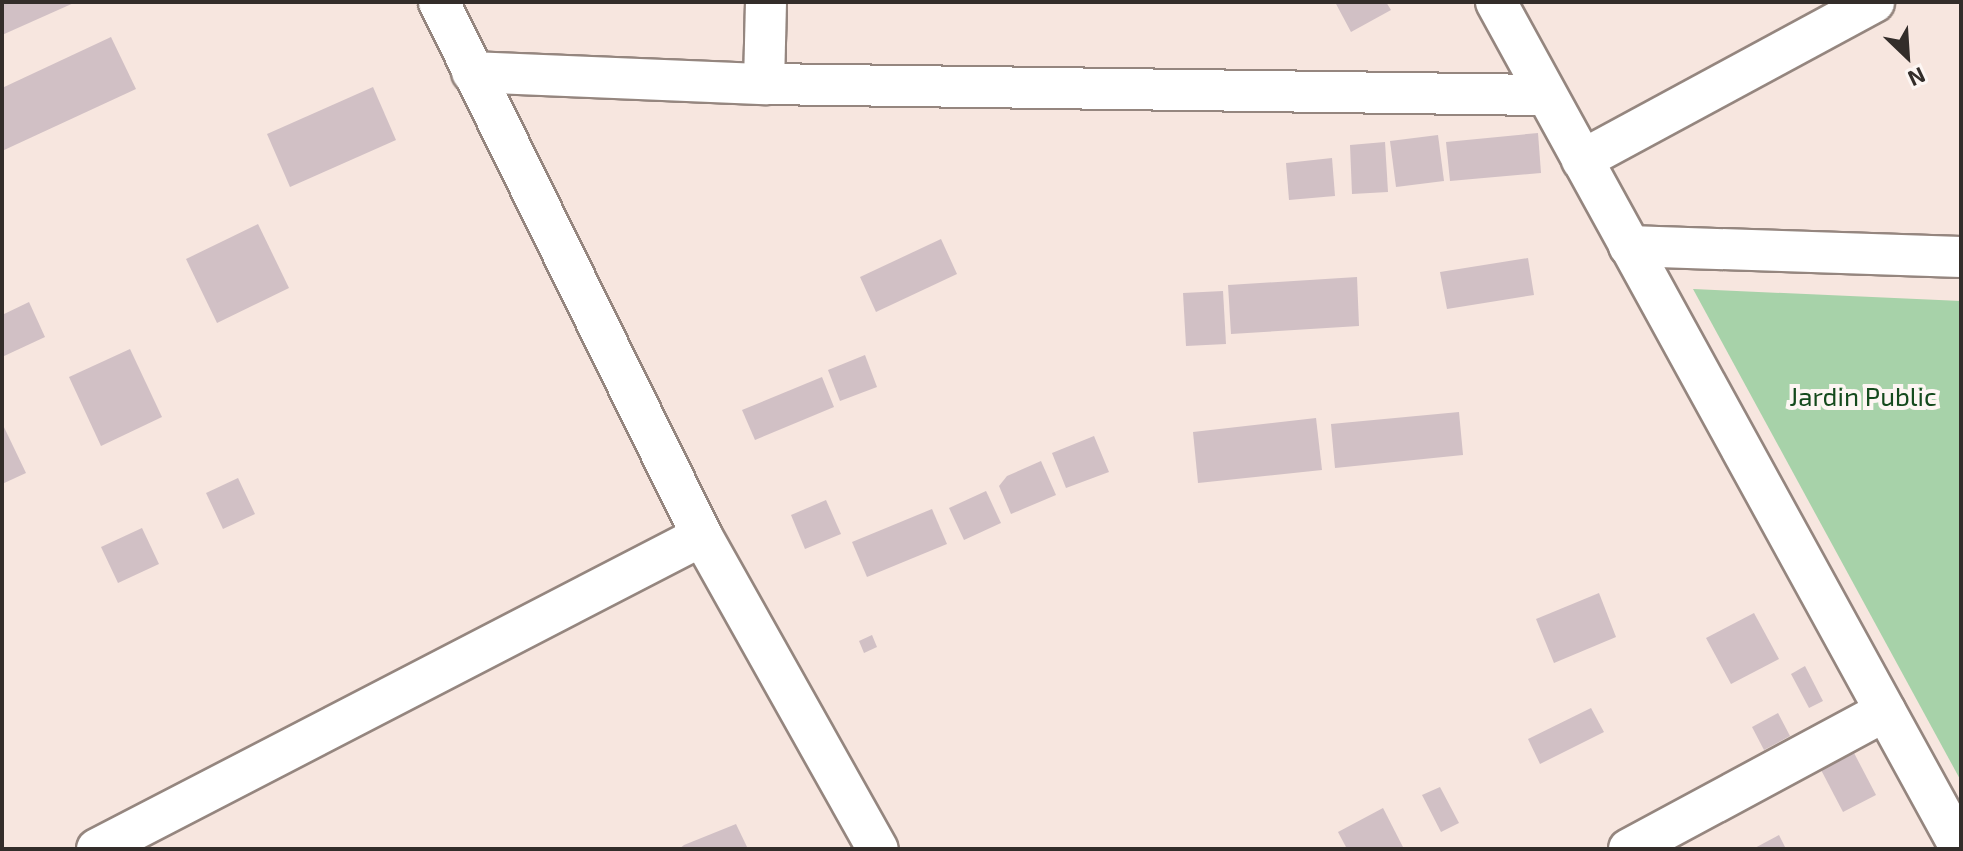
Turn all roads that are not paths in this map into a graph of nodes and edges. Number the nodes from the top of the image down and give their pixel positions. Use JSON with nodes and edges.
{"nodes":[{"id":1,"x":439,"y":2,"type":"edge"},
{"id":2,"x":766,"y":2,"type":"edge"},
{"id":3,"x":1496,"y":2,"type":"edge"},
{"id":4,"x":1874,"y":2,"type":"edge"},
{"id":5,"x":472,"y":72,"type":"junction"},
{"id":6,"x":764,"y":84,"type":"junction"},
{"id":7,"x":1546,"y":95,"type":"junction"},
{"id":8,"x":1582,"y":160,"type":"junction"},
{"id":9,"x":1629,"y":246,"type":"junction"},
{"id":10,"x":1961,"y":257,"type":"edge"},
{"id":11,"x":702,"y":536,"type":"junction"},
{"id":12,"x":1885,"y":711,"type":"junction"},
{"id":13,"x":97,"y":849,"type":"edge"},
{"id":14,"x":878,"y":849,"type":"edge"},
{"id":15,"x":1629,"y":849,"type":"edge"},
{"id":16,"x":1961,"y":849,"type":"edge"}],
"edges":[{"from":1,"to":5,"type":"street"},
{"from":2,"to":6,"type":"street"},
{"from":3,"to":7,"type":"street"},
{"from":4,"to":8,"type":"street"},
{"from":5,"to":6,"type":"street"},
{"from":5,"to":11,"type":"street"},
{"from":6,"to":7,"type":"street"},
{"from":7,"to":8,"type":"street"},
{"from":8,"to":9,"type":"street"},
{"from":9,"to":10,"type":"street"},
{"from":9,"to":12,"type":"street"},
{"from":11,"to":13,"type":"street"},
{"from":11,"to":14,"type":"street"},
{"from":12,"to":15,"type":"street"},
{"from":12,"to":16,"type":"street"}]}
